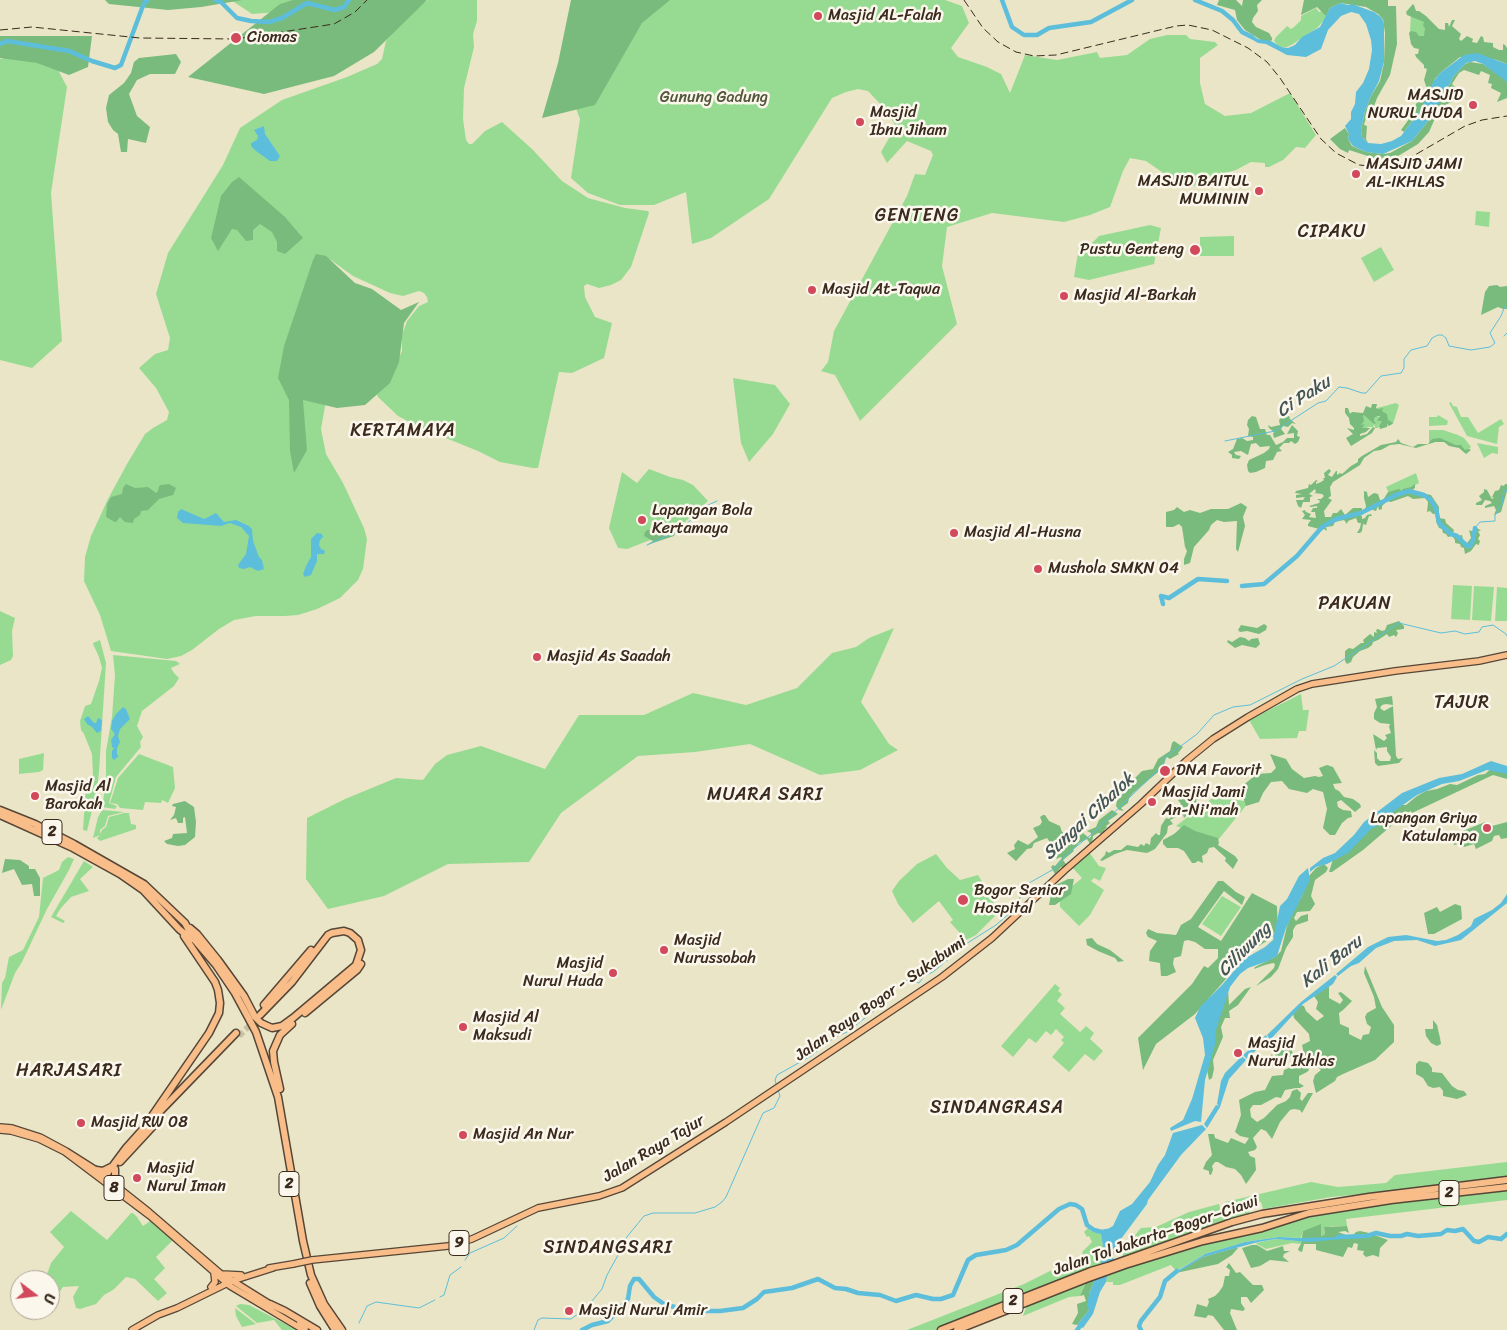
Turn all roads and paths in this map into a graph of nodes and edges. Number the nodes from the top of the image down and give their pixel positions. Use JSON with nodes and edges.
{"nodes":[{"id":1,"x":1507,"y":655,"type":"edge"},
{"id":2,"x":0,"y":810,"type":"edge"},
{"id":3,"x":0,"y":815,"type":"edge"},
{"id":4,"x":104,"y":862,"type":"junction"},
{"id":5,"x":213,"y":965,"type":"junction"},
{"id":6,"x":240,"y":1000,"type":"junction"},
{"id":7,"x":777,"y":1088,"type":"joint"},
{"id":8,"x":0,"y":1128,"type":"edge"},
{"id":9,"x":144,"y":1129,"type":"junction"},
{"id":10,"x":287,"y":1145,"type":"junction"},
{"id":11,"x":113,"y":1168,"type":"junction"},
{"id":12,"x":96,"y":1170,"type":"junction"},
{"id":13,"x":105,"y":1179,"type":"junction"},
{"id":14,"x":1507,"y":1180,"type":"edge"},
{"id":15,"x":115,"y":1185,"type":"junction"},
{"id":16,"x":1507,"y":1187,"type":"edge"},
{"id":17,"x":1376,"y":1194,"type":"dead end"},
{"id":18,"x":1393,"y":1194,"type":"junction"},
{"id":19,"x":1230,"y":1220,"type":"dead end"},
{"id":20,"x":1201,"y":1234,"type":"junction"},
{"id":21,"x":1125,"y":1262,"type":"junction"},
{"id":22,"x":273,"y":1268,"type":"junction"},
{"id":23,"x":217,"y":1273,"type":"junction"},
{"id":24,"x":240,"y":1275,"type":"junction"},
{"id":25,"x":250,"y":1275,"type":"junction"},
{"id":26,"x":1086,"y":1276,"type":"junction"},
{"id":27,"x":227,"y":1281,"type":"junction"},
{"id":28,"x":1065,"y":1287,"type":"junction"},
{"id":29,"x":213,"y":1288,"type":"junction"},
{"id":30,"x":235,"y":1290,"type":"junction"},
{"id":31,"x":249,"y":1292,"type":"junction"},
{"id":32,"x":270,"y":1304,"type":"joint"},
{"id":33,"x":1027,"y":1305,"type":"dead end"},
{"id":34,"x":309,"y":1329,"type":"edge"},
{"id":35,"x":132,"y":1330,"type":"edge"},
{"id":36,"x":336,"y":1330,"type":"edge"},
{"id":37,"x":342,"y":1330,"type":"edge"},
{"id":38,"x":941,"y":1330,"type":"edge"},
{"id":39,"x":957,"y":1330,"type":"edge"}],
"edges":[{"from":1,"to":7,"type":"highway","name":"Jalan Raya Bogor - Sukabumi","number":"9"},
{"from":2,"to":4,"type":"highway","number":"2"},
{"from":3,"to":4,"type":"highway","number":"2"},
{"from":4,"to":5,"type":"highway","number":"2"},
{"from":4,"to":5,"type":"highway","number":"2"},
{"from":5,"to":6,"type":"highway"},
{"from":5,"to":9,"type":"highway"},
{"from":6,"to":10,"type":"highway","number":"2"},
{"from":6,"to":10,"type":"highway"},
{"from":6,"to":36,"type":"highway","number":"2"},
{"from":7,"to":22,"type":"highway","name":"Jalan Raya Tajur","number":"9","bridge":true},
{"from":8,"to":12,"type":"highway","number":"8"},
{"from":8,"to":13,"type":"highway","number":"8"},
{"from":9,"to":11,"type":"highway"},
{"from":9,"to":11,"type":"highway"},
{"from":10,"to":37,"type":"highway","number":"2"},
{"from":11,"to":12,"type":"highway"},
{"from":11,"to":13,"type":"highway"},
{"from":11,"to":15,"type":"highway"},
{"from":12,"to":13,"type":"highway","number":"8"},
{"from":13,"to":15,"type":"highway","number":"8"},
{"from":13,"to":23,"type":"highway","number":"8"},
{"from":14,"to":18,"type":"highway","name":"Jalan Tol Jakarta–Bogor–Ciawi","number":"2"},
{"from":15,"to":23,"type":"highway","number":"8"},
{"from":16,"to":21,"type":"highway","name":"Jalan Tol Jakarta–Bogor–Ciawi","number":"2"},
{"from":17,"to":18,"type":"highway"},
{"from":18,"to":20,"type":"highway","name":"Jalan Tol Jakarta–Bogor–Ciawi","number":"2"},
{"from":19,"to":20,"type":"highway"},
{"from":20,"to":21,"type":"highway","name":"Jalan Tol Jakarta–Bogor–Ciawi","number":"2"},
{"from":21,"to":26,"type":"highway","name":"Jalan Tol Jakarta–Bogor–Ciawi","number":"2"},
{"from":22,"to":24,"type":"highway","name":"Jalan Raya Tajur","number":"9"},
{"from":22,"to":25,"type":"highway","name":"Jalan Raya Tajur","number":"9"},
{"from":23,"to":24,"type":"highway"},
{"from":23,"to":27,"type":"highway","number":"8"},
{"from":23,"to":29,"type":"highway"},
{"from":24,"to":27,"type":"highway","name":"Jalan Raya Tajur","number":"9"},
{"from":25,"to":27,"type":"highway","name":"Jalan Raya Tajur","number":"9"},
{"from":25,"to":31,"type":"highway"},
{"from":26,"to":28,"type":"highway","name":"Jalan Tol Jakarta–Bogor–Ciawi","number":"2"},
{"from":26,"to":38,"type":"highway","name":"Jalan Tol Jakarta–Bogor–Ciawi","number":"2"},
{"from":27,"to":29,"type":"highway","name":"Jalan Raya Tajur","number":"9"},
{"from":27,"to":30,"type":"highway"},
{"from":27,"to":31,"type":"highway"},
{"from":28,"to":33,"type":"highway"},
{"from":28,"to":39,"type":"highway","name":"Jalan Tol Jakarta–Bogor–Ciawi","number":"2"},
{"from":29,"to":30,"type":"highway"},
{"from":29,"to":35,"type":"highway","name":"Jalan Raya Tajur","number":"9"},
{"from":30,"to":34,"type":"highway"},
{"from":31,"to":32,"type":"highway"},
{"from":32,"to":34,"type":"highway"}]}
